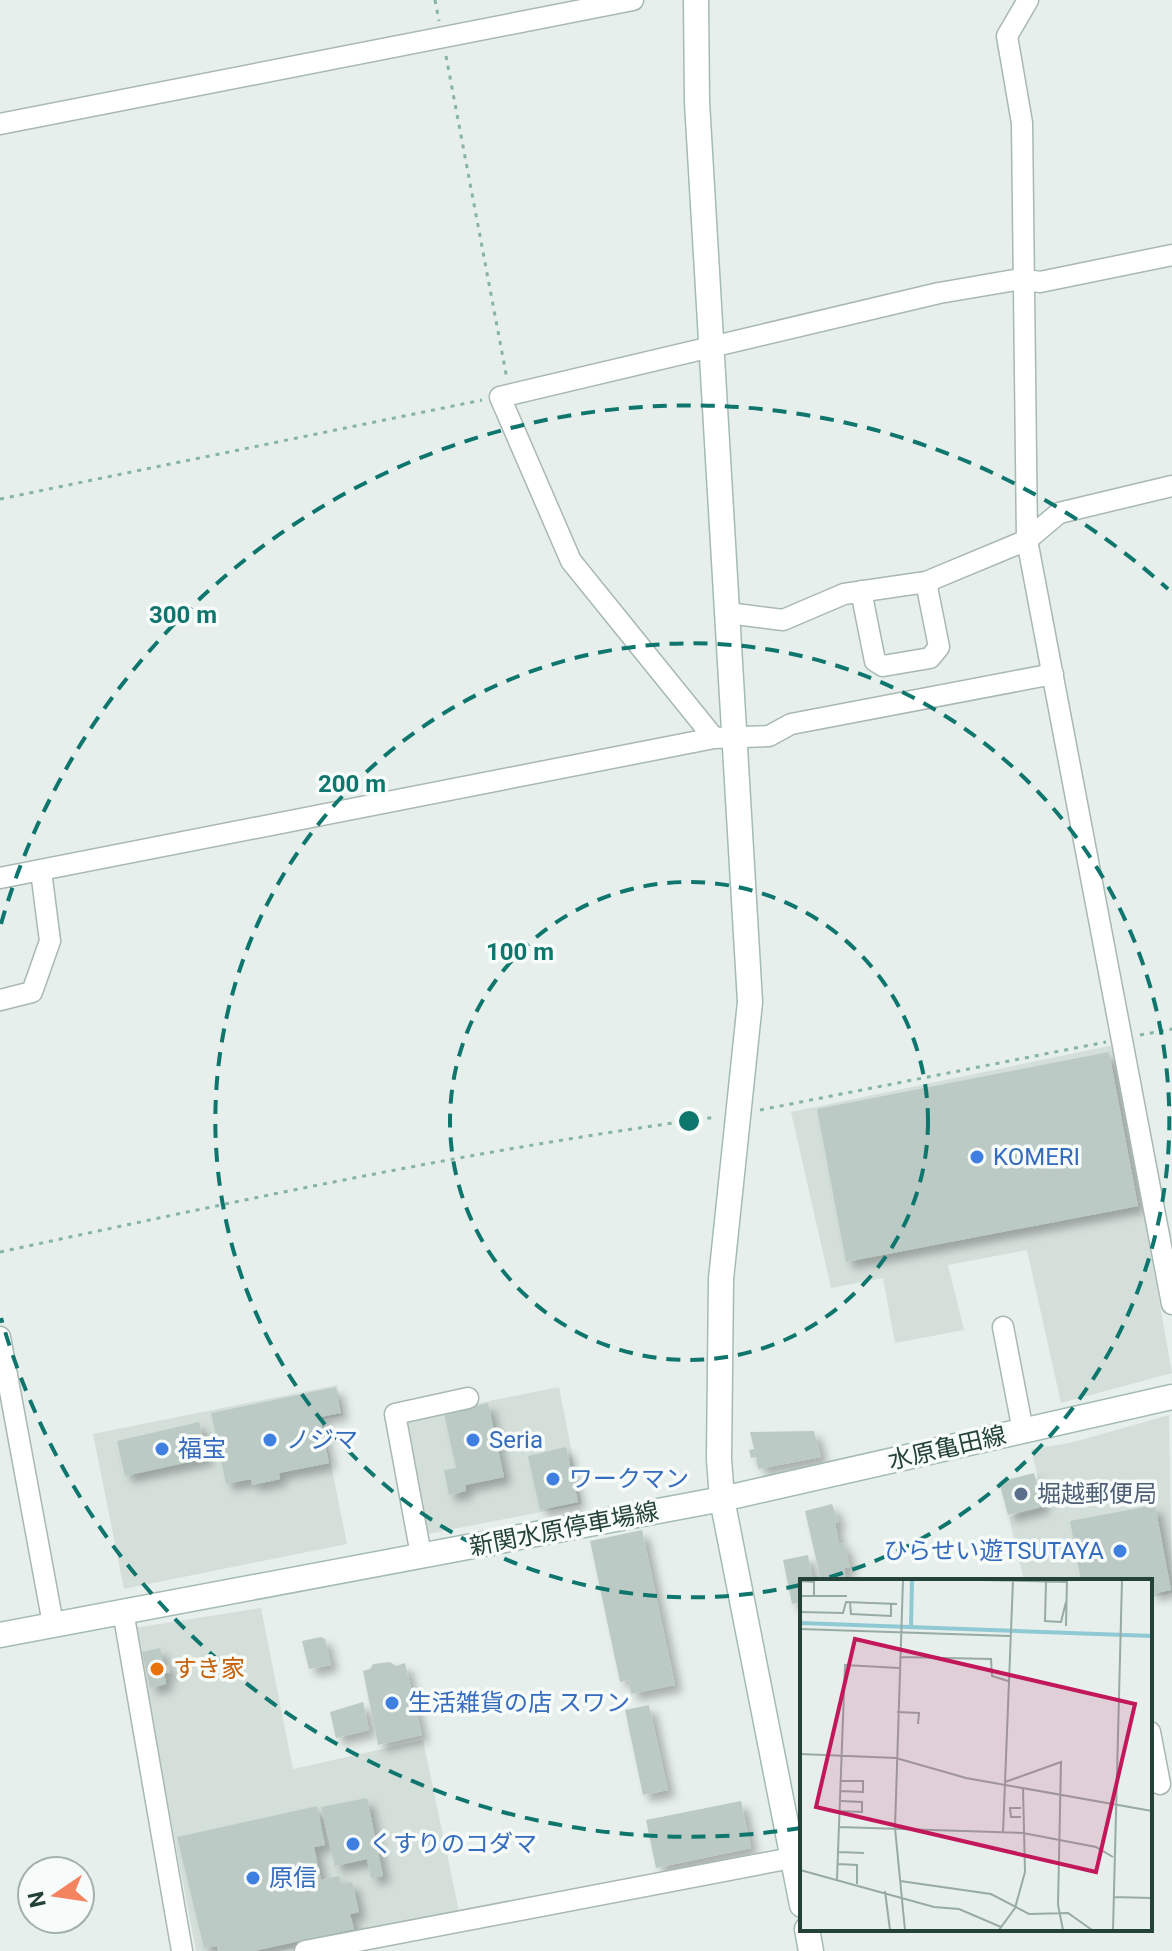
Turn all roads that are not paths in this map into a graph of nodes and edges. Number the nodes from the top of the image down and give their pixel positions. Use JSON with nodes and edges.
{"nodes":[{"id":1,"x":633,"y":0,"type":"edge"},
{"id":2,"x":696,"y":0,"type":"edge"},
{"id":3,"x":1028,"y":0,"type":"edge"},
{"id":4,"x":0,"y":124,"type":"edge"},
{"id":5,"x":1172,"y":255,"type":"edge"},
{"id":6,"x":1021,"y":279,"type":"junction"},
{"id":7,"x":712,"y":346,"type":"junction"},
{"id":8,"x":1172,"y":486,"type":"edge"},
{"id":9,"x":1027,"y":540,"type":"junction"},
{"id":10,"x":926,"y":582,"type":"junction"},
{"id":11,"x":861,"y":591,"type":"junction"},
{"id":12,"x":728,"y":613,"type":"junction"},
{"id":13,"x":1053,"y":674,"type":"junction"},
{"id":14,"x":725,"y":738,"type":"junction"},
{"id":15,"x":41,"y":871,"type":"junction"},
{"id":16,"x":0,"y":878,"type":"edge"},
{"id":17,"x":0,"y":1000,"type":"edge"},
{"id":18,"x":1172,"y":1304,"type":"edge"},
{"id":19,"x":1003,"y":1327,"type":"dead end"},
{"id":20,"x":0,"y":1337,"type":"edge"},
{"id":21,"x":1172,"y":1397,"type":"edge"},
{"id":22,"x":468,"y":1398,"type":"dead end"},
{"id":23,"x":1023,"y":1431,"type":"junction"},
{"id":24,"x":722,"y":1499,"type":"junction"},
{"id":25,"x":421,"y":1555,"type":"junction"},
{"id":26,"x":123,"y":1611,"type":"junction"},
{"id":27,"x":53,"y":1624,"type":"junction"},
{"id":28,"x":0,"y":1635,"type":"edge"},
{"id":29,"x":1152,"y":1741,"type":"edge"},
{"id":30,"x":1161,"y":1784,"type":"edge"},
{"id":31,"x":798,"y":1857,"type":"edge"},
{"id":32,"x":800,"y":1881,"type":"edge"},
{"id":33,"x":807,"y":1931,"type":"edge"},
{"id":34,"x":182,"y":1951,"type":"edge"},
{"id":35,"x":305,"y":1951,"type":"edge"},
{"id":36,"x":811,"y":1951,"type":"edge"}],
"edges":[{"from":1,"to":4,"type":"street"},
{"from":2,"to":7,"type":"main road"},
{"from":3,"to":6,"type":"street"},
{"from":5,"to":6,"type":"street"},
{"from":6,"to":7,"type":"street"},
{"from":6,"to":9,"type":"street"},
{"from":7,"to":12,"type":"main road"},
{"from":7,"to":14,"type":"street"},
{"from":8,"to":9,"type":"street"},
{"from":9,"to":10,"type":"street"},
{"from":9,"to":13,"type":"street"},
{"from":10,"to":11,"type":"street"},
{"from":10,"to":11,"type":"street"},
{"from":11,"to":12,"type":"street"},
{"from":12,"to":14,"type":"main road"},
{"from":13,"to":14,"type":"street"},
{"from":13,"to":18,"type":"street"},
{"from":14,"to":15,"type":"street"},
{"from":14,"to":24,"type":"main road"},
{"from":15,"to":16,"type":"street"},
{"from":15,"to":17,"type":"street"},
{"from":19,"to":23,"type":"street"},
{"from":20,"to":27,"type":"street"},
{"from":21,"to":23,"type":"main road","name":"水原亀田線"},
{"from":22,"to":25,"type":"street"},
{"from":23,"to":24,"type":"main road","name":"水原亀田線"},
{"from":24,"to":25,"type":"main road","name":"新関水原停車場線"},
{"from":24,"to":31,"type":"main road"},
{"from":25,"to":26,"type":"main road","name":"新関水原停車場線"},
{"from":26,"to":27,"type":"main road","name":"新関水原停車場線"},
{"from":26,"to":34,"type":"street"},
{"from":27,"to":28,"type":"main road","name":"新関水原停車場線"},
{"from":29,"to":30,"type":"street"},
{"from":31,"to":32,"type":"main road"},
{"from":31,"to":35,"type":"street"},
{"from":33,"to":36,"type":"main road"}]}
